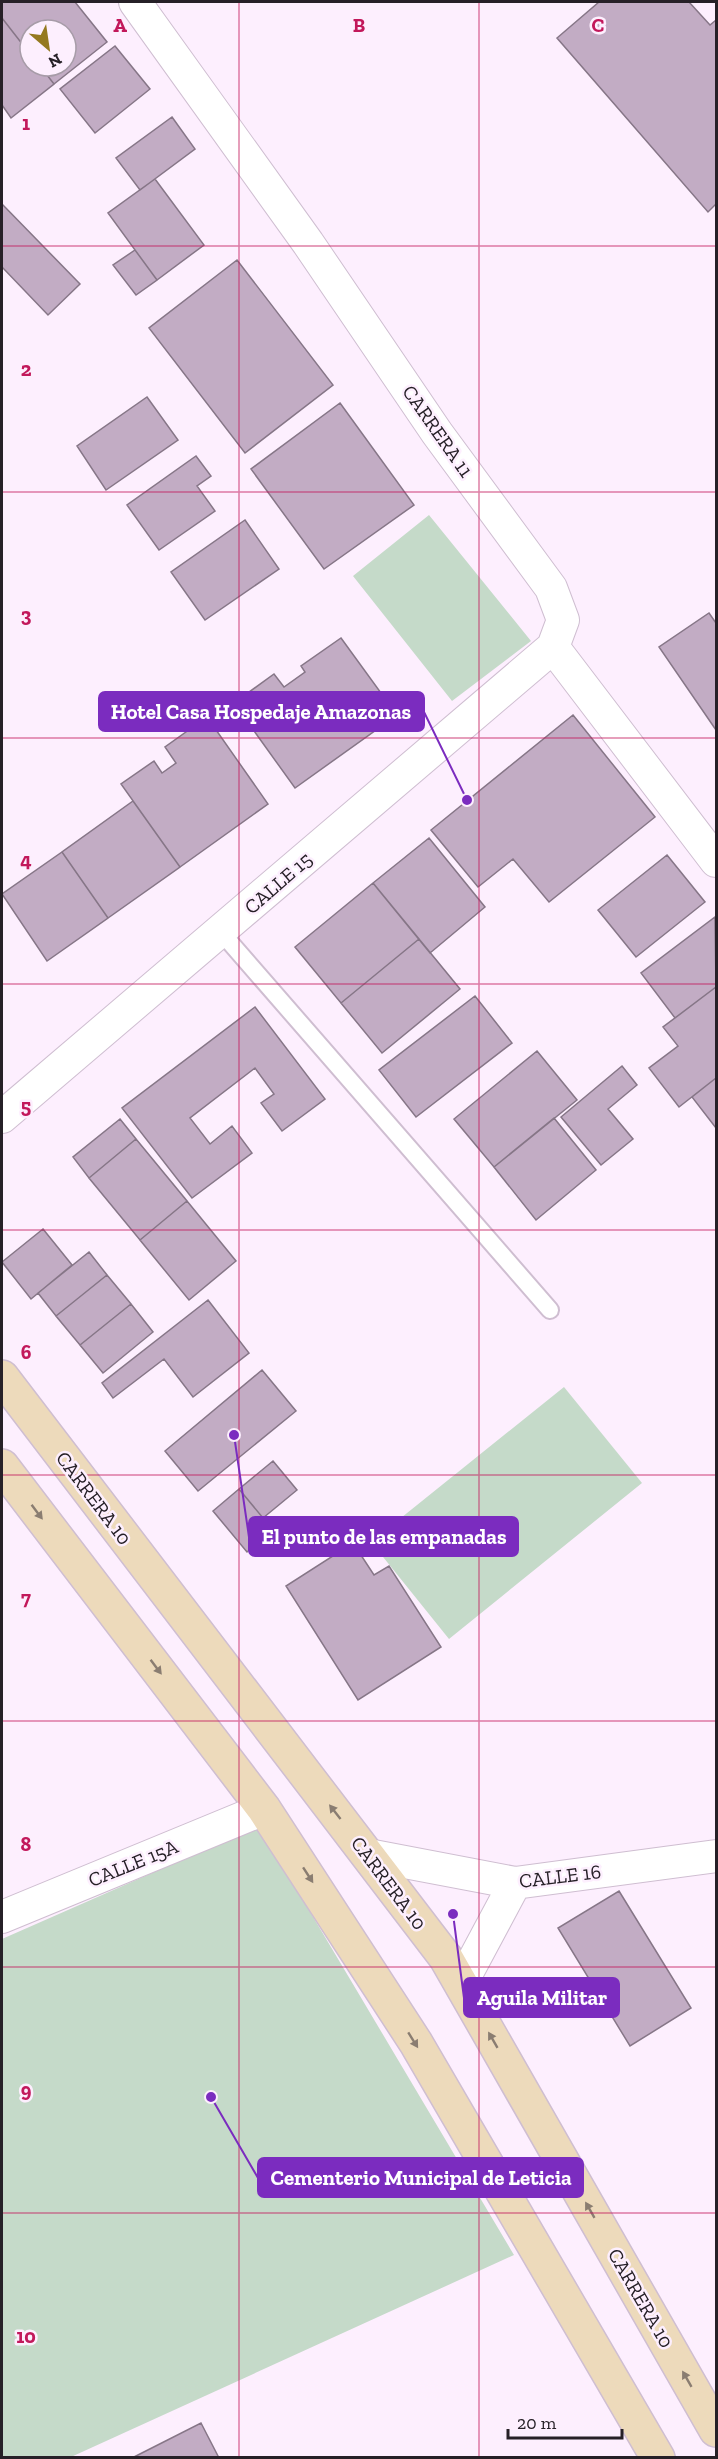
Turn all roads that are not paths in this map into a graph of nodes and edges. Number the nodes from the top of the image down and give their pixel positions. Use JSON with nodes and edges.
{"nodes":[{"id":1,"x":135,"y":2,"type":"edge"},
{"id":2,"x":553,"y":647,"type":"junction"},
{"id":3,"x":717,"y":861,"type":"edge"},
{"id":4,"x":221,"y":932,"type":"junction"},
{"id":5,"x":2,"y":1117,"type":"edge"},
{"id":6,"x":550,"y":1310,"type":"dead end"},
{"id":7,"x":2,"y":1377,"type":"edge"},
{"id":8,"x":2,"y":1466,"type":"edge"},
{"id":9,"x":264,"y":1809,"type":"junction"},
{"id":10,"x":368,"y":1855,"type":"junction"},
{"id":11,"x":717,"y":1856,"type":"edge"},
{"id":12,"x":515,"y":1883,"type":"junction"},
{"id":13,"x":2,"y":1917,"type":"edge"},
{"id":14,"x":461,"y":1984,"type":"junction"},
{"id":15,"x":717,"y":2430,"type":"edge"},
{"id":16,"x":658,"y":2457,"type":"edge"}],
"edges":[{"from":1,"to":2,"type":"street","name":"CARRERA 11"},
{"from":2,"to":3,"type":"street"},
{"from":2,"to":4,"type":"street","name":"CALLE 15"},
{"from":4,"to":5,"type":"street","name":"CALLE 15"},
{"from":4,"to":6,"type":"lane"},
{"from":10,"to":7,"type":"main road","name":"CARRERA 10","one_way":true},
{"from":8,"to":9,"type":"main road","one_way":true},
{"from":9,"to":13,"type":"street","name":"CALLE 15A"},
{"from":9,"to":16,"type":"main road","one_way":true},
{"from":10,"to":12,"type":"street","name":"CALLE 16"},
{"from":10,"to":14,"type":"main road","name":"CARRERA 10"},
{"from":11,"to":12,"type":"street","name":"CALLE 16"},
{"from":12,"to":14,"type":"street"},
{"from":15,"to":14,"type":"main road","name":"CARRERA 10","one_way":true}]}
